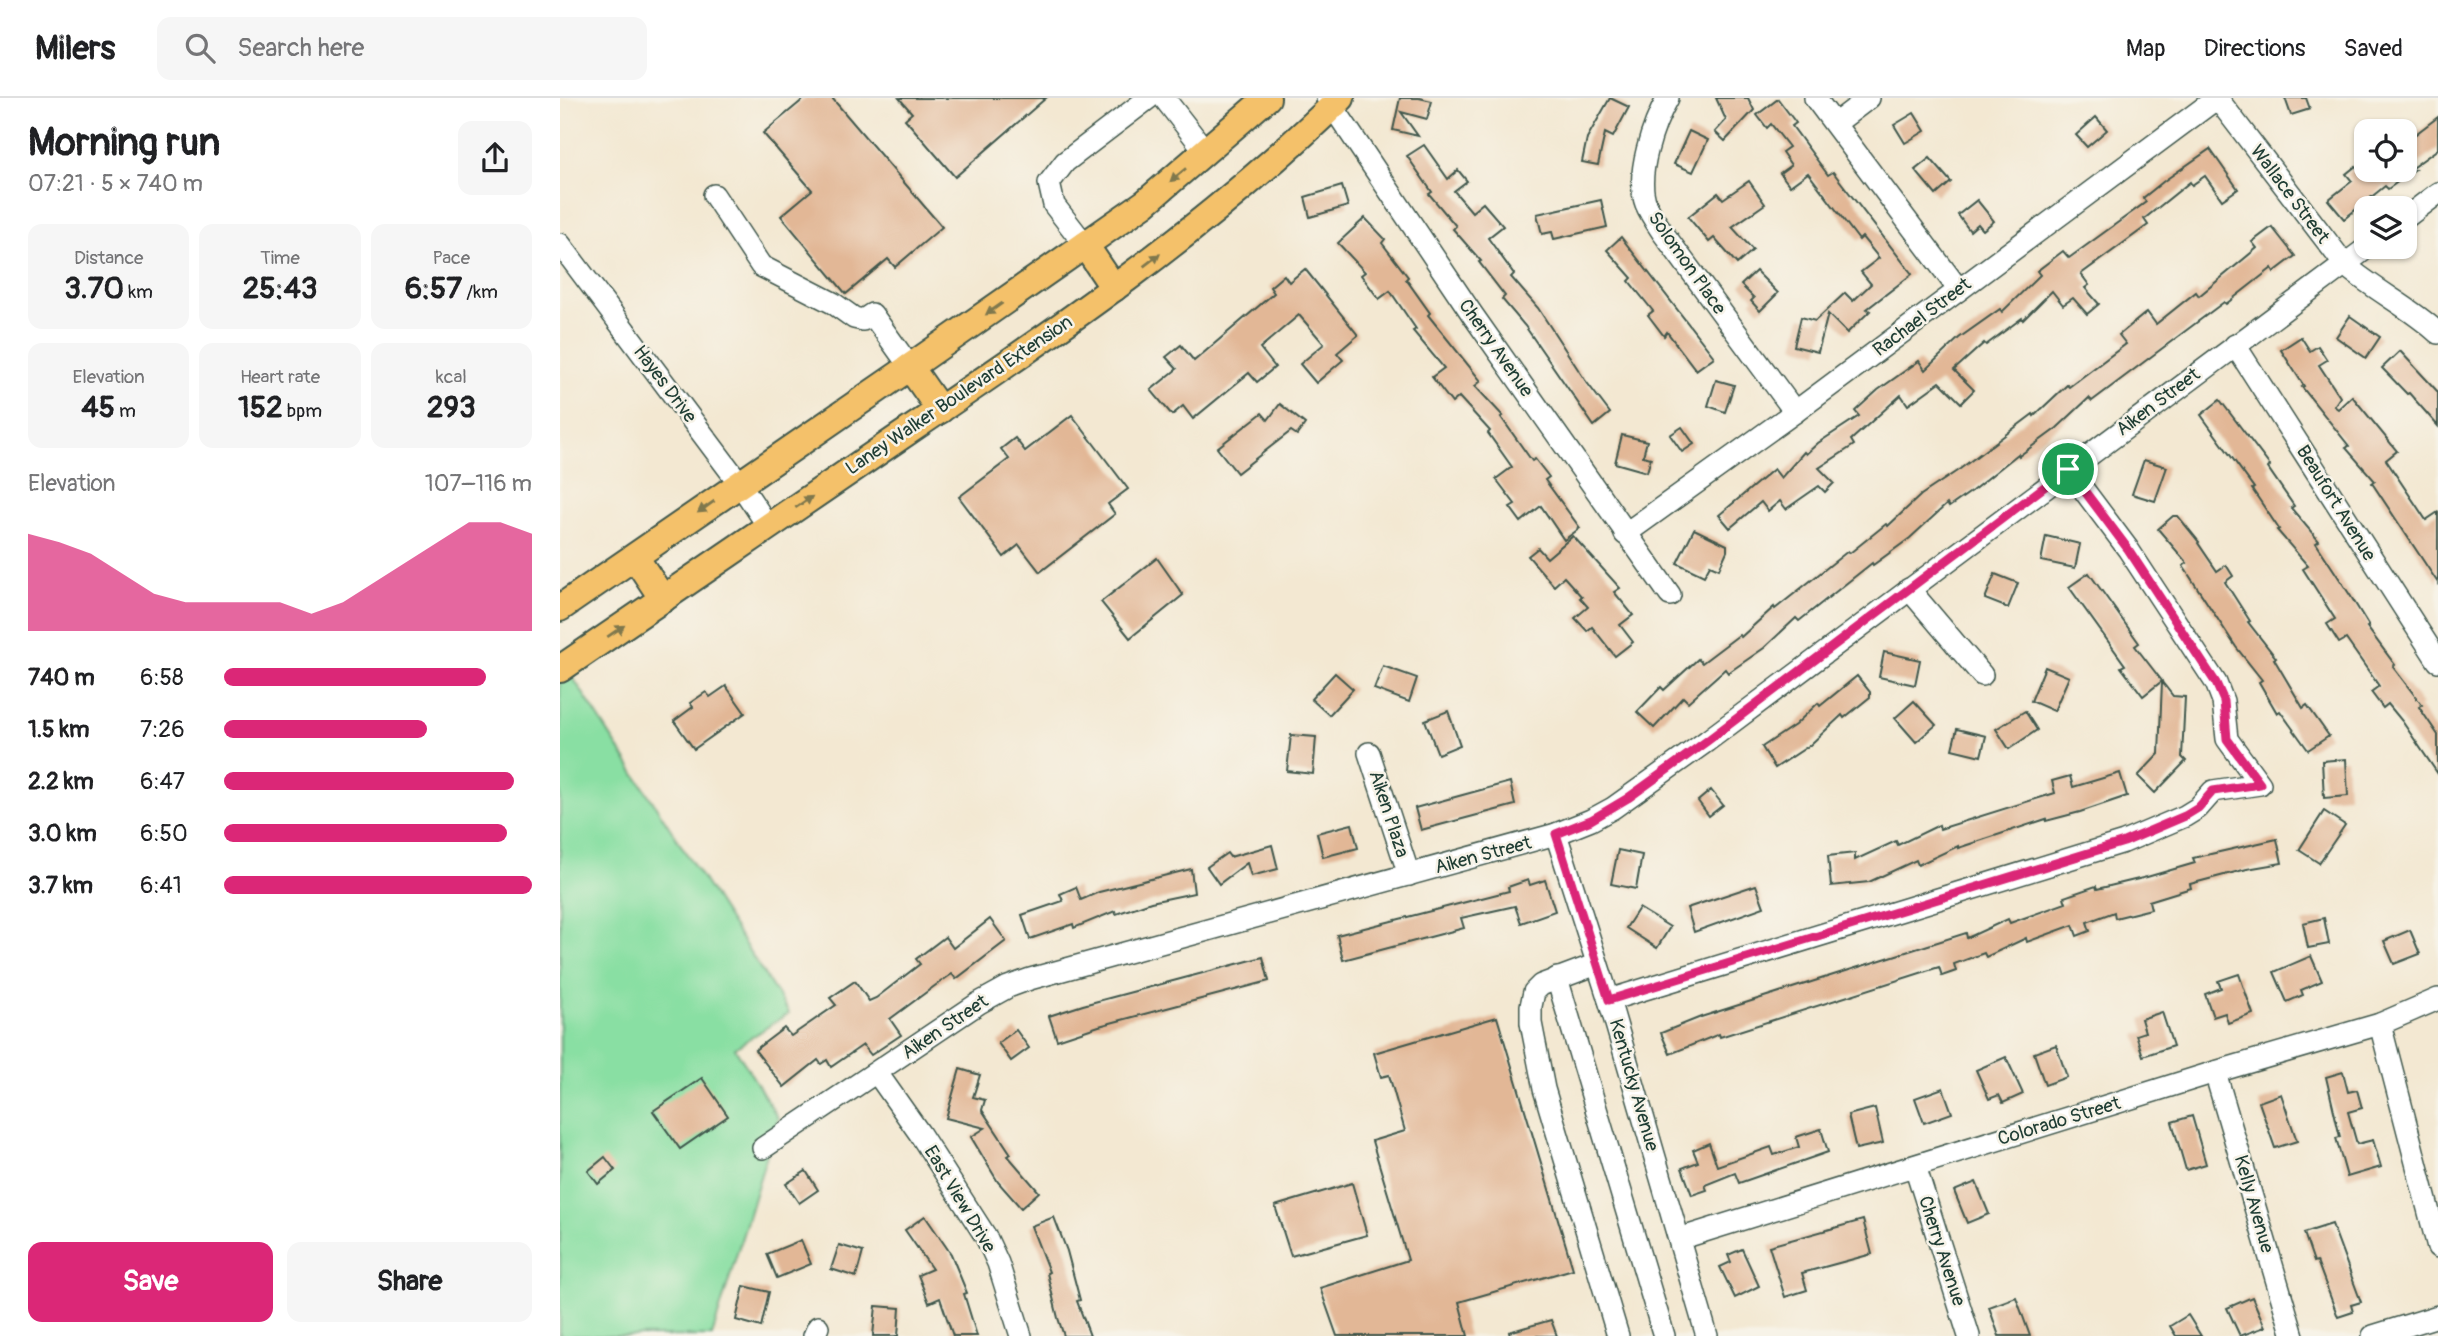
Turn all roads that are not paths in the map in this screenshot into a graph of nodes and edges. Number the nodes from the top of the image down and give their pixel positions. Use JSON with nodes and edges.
{"nodes":[{"id":1,"x":1149,"y":98,"type":"edge"},
{"id":2,"x":1164,"y":98,"type":"edge"},
{"id":3,"x":1267,"y":98,"type":"edge"},
{"id":4,"x":1668,"y":98,"type":"edge"},
{"id":5,"x":1815,"y":98,"type":"edge"},
{"id":6,"x":1869,"y":98,"type":"edge"},
{"id":7,"x":2217,"y":98,"type":"edge"},
{"id":8,"x":1334,"y":101,"type":"edge"},
{"id":9,"x":1836,"y":123,"type":"junction"},
{"id":10,"x":1206,"y":152,"type":"junction"},
{"id":11,"x":2438,"y":193,"type":"edge"},
{"id":12,"x":714,"y":195,"type":"dead end"},
{"id":13,"x":2417,"y":209,"type":"edge"},
{"id":14,"x":560,"y":244,"type":"edge"},
{"id":15,"x":1085,"y":245,"type":"junction"},
{"id":16,"x":2354,"y":258,"type":"edge"},
{"id":17,"x":2344,"y":265,"type":"junction"},
{"id":18,"x":1114,"y":288,"type":"junction"},
{"id":19,"x":1959,"y":290,"type":"junction"},
{"id":20,"x":2438,"y":333,"type":"edge"},
{"id":21,"x":2235,"y":345,"type":"junction"},
{"id":22,"x":910,"y":368,"type":"junction"},
{"id":23,"x":940,"y":410,"type":"junction"},
{"id":24,"x":1794,"y":412,"type":"junction"},
{"id":25,"x":2068,"y":469,"type":"junction"},
{"id":26,"x":740,"y":484,"type":"junction"},
{"id":27,"x":768,"y":526,"type":"junction"},
{"id":28,"x":1625,"y":534,"type":"junction"},
{"id":29,"x":635,"y":557,"type":"junction"},
{"id":30,"x":1909,"y":589,"type":"junction"},
{"id":31,"x":1670,"y":595,"type":"dead end"},
{"id":32,"x":663,"y":599,"type":"junction"},
{"id":33,"x":560,"y":608,"type":"edge"},
{"id":34,"x":2438,"y":661,"type":"edge"},
{"id":35,"x":560,"y":669,"type":"edge"},
{"id":36,"x":1982,"y":675,"type":"dead end"},
{"id":37,"x":1369,"y":752,"type":"dead end"},
{"id":38,"x":1556,"y":834,"type":"junction"},
{"id":39,"x":1409,"y":875,"type":"junction"},
{"id":40,"x":1597,"y":964,"type":"junction"},
{"id":41,"x":1557,"y":978,"type":"junction"},
{"id":42,"x":2438,"y":999,"type":"edge"},
{"id":43,"x":1609,"y":1000,"type":"junction"},
{"id":44,"x":2380,"y":1024,"type":"junction"},
{"id":45,"x":2214,"y":1072,"type":"junction"},
{"id":46,"x":877,"y":1073,"type":"junction"},
{"id":47,"x":763,"y":1148,"type":"dead end"},
{"id":48,"x":1915,"y":1166,"type":"junction"},
{"id":49,"x":1679,"y":1239,"type":"junction"},
{"id":50,"x":2438,"y":1247,"type":"edge"},
{"id":51,"x":2438,"y":1316,"type":"edge"},
{"id":52,"x":1021,"y":1336,"type":"edge"},
{"id":53,"x":1618,"y":1336,"type":"edge"},
{"id":54,"x":1664,"y":1336,"type":"edge"},
{"id":55,"x":1707,"y":1336,"type":"edge"},
{"id":56,"x":1969,"y":1336,"type":"edge"},
{"id":57,"x":2292,"y":1336,"type":"edge"},
{"id":58,"x":2373,"y":1336,"type":"edge"}],
"edges":[{"from":1,"to":15,"type":"street"},
{"from":2,"to":10,"type":"street"},
{"from":3,"to":10,"type":"main road"},
{"from":4,"to":24,"type":"street","name":"Solomon Place"},
{"from":5,"to":9,"type":"street"},
{"from":6,"to":9,"type":"street"},
{"from":7,"to":17,"type":"street","name":"Wallace Street"},
{"from":7,"to":19,"type":"street","name":"Rachael Street"},
{"from":18,"to":8,"type":"main road","name":"Laney Walker Boulevard Extension","one_way":true},
{"from":8,"to":28,"type":"street","name":"Cherry Avenue"},
{"from":9,"to":19,"type":"street"},
{"from":10,"to":15,"type":"main road","one_way":true},
{"from":11,"to":13,"type":"street"},
{"from":12,"to":22,"type":"street"},
{"from":14,"to":26,"type":"street","name":"Hayes Drive"},
{"from":15,"to":18,"type":"main road"},
{"from":15,"to":22,"type":"main road","one_way":true},
{"from":16,"to":17,"type":"street","name":"Aiken Street"},
{"from":17,"to":20,"type":"street","name":"Wallace Street"},
{"from":17,"to":21,"type":"street","name":"Aiken Street"},
{"from":18,"to":23,"type":"main road","name":"Laney Walker Boulevard Extension"},
{"from":19,"to":24,"type":"street","name":"Rachael Street"},
{"from":21,"to":25,"type":"street","name":"Aiken Street"},
{"from":21,"to":34,"type":"street","name":"Beaufort Avenue"},
{"from":22,"to":23,"type":"main road"},
{"from":22,"to":26,"type":"main road"},
{"from":27,"to":23,"type":"main road","name":"Laney Walker Boulevard Extension","one_way":true},
{"from":24,"to":28,"type":"street","name":"Rachael Street"},
{"from":25,"to":30,"type":"street","name":"Aiken Street"},
{"from":25,"to":43,"type":"street"},
{"from":26,"to":27,"type":"street","name":"Hayes Drive"},
{"from":26,"to":29,"type":"main road","one_way":true},
{"from":27,"to":32,"type":"main road","name":"Laney Walker Boulevard Extension"},
{"from":28,"to":31,"type":"street","name":"Cherry Avenue"},
{"from":29,"to":32,"type":"main road"},
{"from":29,"to":33,"type":"main road"},
{"from":30,"to":36,"type":"street"},
{"from":30,"to":38,"type":"street","name":"Aiken Street"},
{"from":35,"to":32,"type":"main road","name":"Laney Walker Boulevard Extension","one_way":true},
{"from":37,"to":39,"type":"street","name":"Aiken Plaza"},
{"from":38,"to":39,"type":"street","name":"Aiken Street"},
{"from":38,"to":40,"type":"street","name":"Kentucky Avenue"},
{"from":39,"to":46,"type":"street","name":"Aiken Street"},
{"from":40,"to":41,"type":"street"},
{"from":40,"to":43,"type":"street","name":"Kentucky Avenue"},
{"from":41,"to":53,"type":"street"},
{"from":41,"to":54,"type":"street"},
{"from":42,"to":44,"type":"street","name":"Colorado Street"},
{"from":43,"to":49,"type":"street","name":"Kentucky Avenue"},
{"from":44,"to":45,"type":"street","name":"Colorado Street"},
{"from":44,"to":50,"type":"street"},
{"from":45,"to":48,"type":"street","name":"Colorado Street"},
{"from":45,"to":57,"type":"street","name":"Kelly Avenue"},
{"from":46,"to":47,"type":"street","name":"Aiken Street"},
{"from":46,"to":52,"type":"street","name":"East View Drive"},
{"from":48,"to":49,"type":"street","name":"Colorado Street"},
{"from":48,"to":56,"type":"street","name":"Cherry Avenue"},
{"from":49,"to":55,"type":"street","name":"Kentucky Avenue"},
{"from":51,"to":58,"type":"street"}]}
